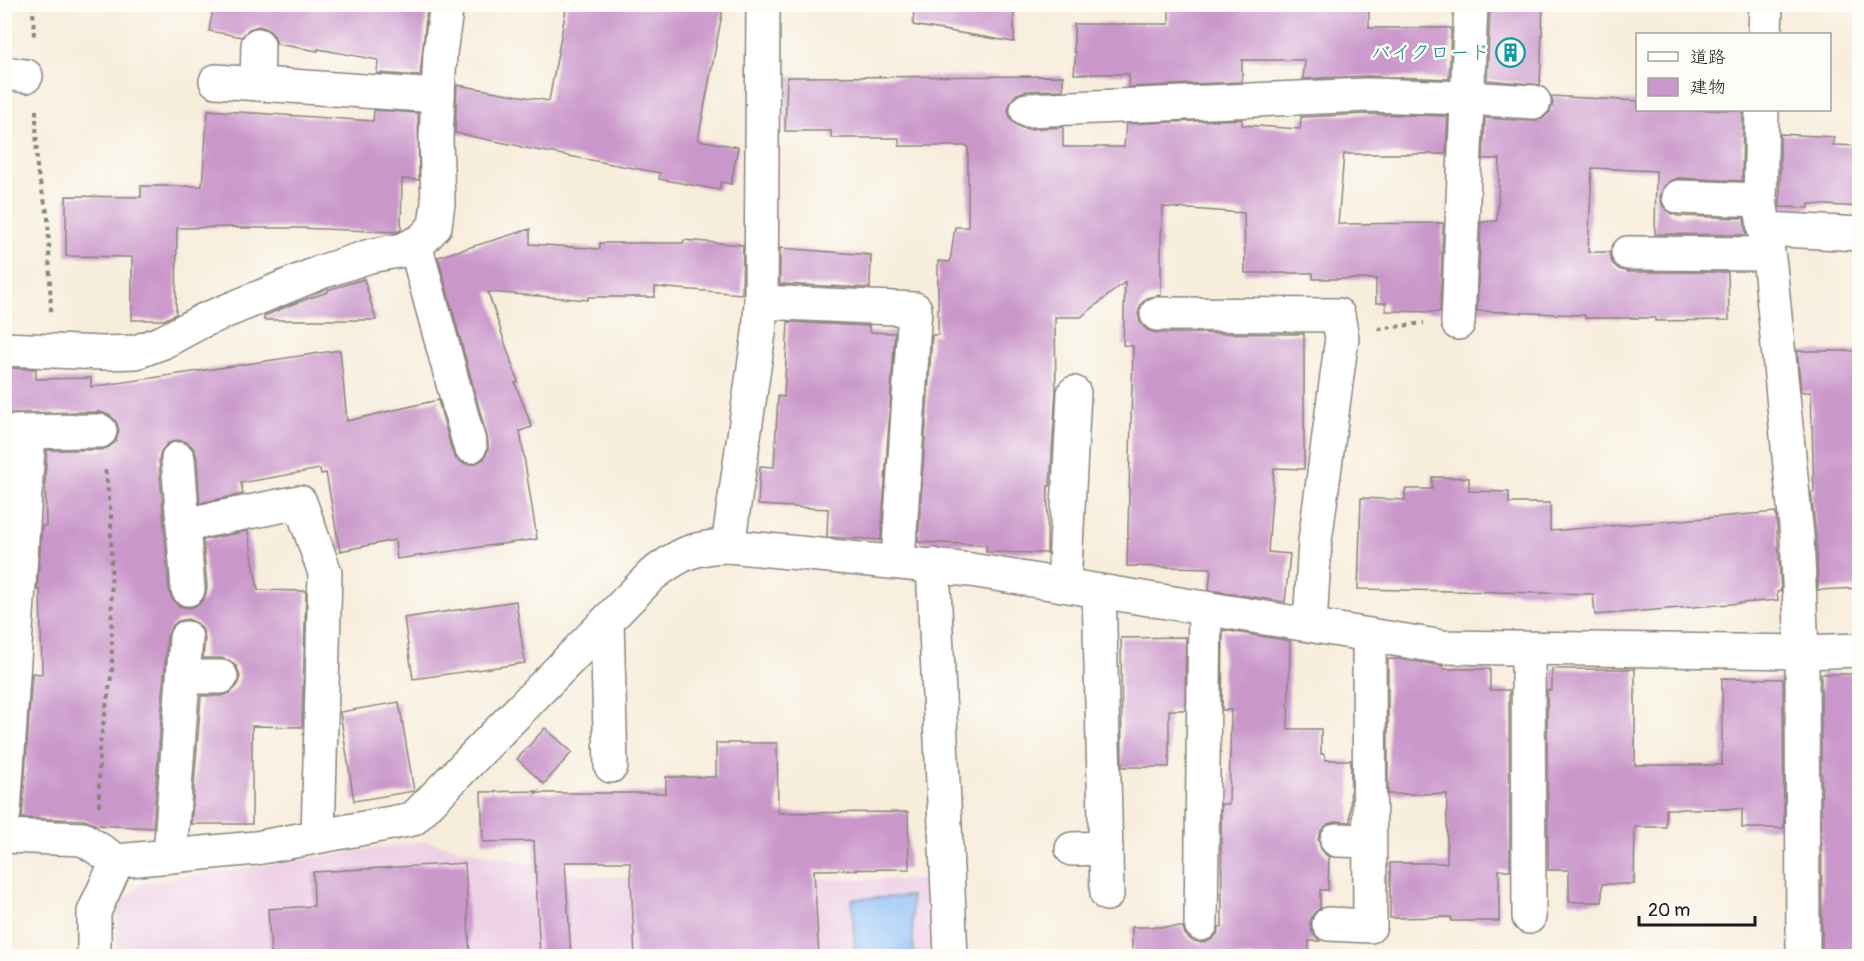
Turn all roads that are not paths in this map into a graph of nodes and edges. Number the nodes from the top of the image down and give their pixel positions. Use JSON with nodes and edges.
{"nodes":[{"id":1,"x":447,"y":4,"type":"edge"},
{"id":2,"x":763,"y":4,"type":"edge"},
{"id":3,"x":1471,"y":4,"type":"edge"},
{"id":4,"x":1766,"y":4,"type":"edge"},
{"id":5,"x":1765,"y":33,"type":"edge"},
{"id":6,"x":258,"y":45,"type":"dead end"},
{"id":7,"x":216,"y":81,"type":"dead end"},
{"id":8,"x":257,"y":84,"type":"junction"},
{"id":9,"x":438,"y":96,"type":"junction"},
{"id":10,"x":1467,"y":98,"type":"junction"},
{"id":11,"x":1534,"y":102,"type":"dead end"},
{"id":12,"x":1028,"y":111,"type":"dead end"},
{"id":13,"x":1762,"y":111,"type":"edge"},
{"id":14,"x":1679,"y":197,"type":"dead end"},
{"id":15,"x":1764,"y":228,"type":"junction"},
{"id":16,"x":1860,"y":234,"type":"edge"},
{"id":17,"x":415,"y":244,"type":"junction"},
{"id":18,"x":1628,"y":253,"type":"dead end"},
{"id":19,"x":761,"y":302,"type":"junction"},
{"id":20,"x":1156,"y":314,"type":"dead end"},
{"id":21,"x":1458,"y":322,"type":"road end"},
{"id":22,"x":4,"y":349,"type":"edge"},
{"id":23,"x":1074,"y":393,"type":"dead end"},
{"id":24,"x":100,"y":431,"type":"road end"},
{"id":25,"x":16,"y":432,"type":"edge"},
{"id":26,"x":470,"y":446,"type":"dead end"},
{"id":27,"x":178,"y":459,"type":"dead end"},
{"id":28,"x":183,"y":525,"type":"junction"},
{"id":29,"x":728,"y":546,"type":"junction"},
{"id":30,"x":898,"y":561,"type":"junction"},
{"id":31,"x":933,"y":565,"type":"junction"},
{"id":32,"x":1064,"y":585,"type":"junction"},
{"id":33,"x":188,"y":589,"type":"dead end"},
{"id":34,"x":1099,"y":591,"type":"junction"},
{"id":35,"x":1205,"y":608,"type":"junction"},
{"id":36,"x":607,"y":621,"type":"junction"},
{"id":37,"x":1310,"y":625,"type":"junction"},
{"id":38,"x":1369,"y":635,"type":"junction"},
{"id":39,"x":186,"y":638,"type":"dead end"},
{"id":40,"x":1528,"y":649,"type":"junction"},
{"id":41,"x":1860,"y":650,"type":"edge"},
{"id":42,"x":1802,"y":652,"type":"junction"},
{"id":43,"x":184,"y":677,"type":"junction"},
{"id":44,"x":221,"y":677,"type":"dead end"},
{"id":45,"x":611,"y":766,"type":"dead end"},
{"id":46,"x":4,"y":813,"type":"edge"},
{"id":47,"x":4,"y":836,"type":"edge"},
{"id":48,"x":318,"y":836,"type":"junction"},
{"id":49,"x":1106,"y":848,"type":"junction"},
{"id":50,"x":1072,"y":849,"type":"dead end"},
{"id":51,"x":104,"y":853,"type":"junction"},
{"id":52,"x":170,"y":856,"type":"junction"},
{"id":53,"x":1107,"y":894,"type":"dead end"},
{"id":54,"x":1529,"y":917,"type":"dead end"},
{"id":55,"x":1201,"y":924,"type":"dead end"},
{"id":56,"x":1329,"y":924,"type":"dead end"},
{"id":57,"x":94,"y":957,"type":"edge"},
{"id":58,"x":951,"y":957,"type":"edge"},
{"id":59,"x":1803,"y":957,"type":"edge"}],
"edges":[{"from":1,"to":9,"type":"street"},
{"from":2,"to":19,"type":"street"},
{"from":3,"to":10,"type":"street"},
{"from":4,"to":5,"type":"street"},
{"from":6,"to":8,"type":"street"},
{"from":7,"to":8,"type":"street"},
{"from":8,"to":9,"type":"street"},
{"from":9,"to":17,"type":"street"},
{"from":10,"to":11,"type":"street"},
{"from":10,"to":12,"type":"street"},
{"from":10,"to":21,"type":"street"},
{"from":13,"to":15,"type":"street"},
{"from":14,"to":15,"type":"street"},
{"from":15,"to":16,"type":"street"},
{"from":15,"to":18,"type":"street"},
{"from":15,"to":42,"type":"street"},
{"from":17,"to":22,"type":"street"},
{"from":17,"to":26,"type":"street"},
{"from":19,"to":29,"type":"street"},
{"from":19,"to":30,"type":"street"},
{"from":20,"to":37,"type":"street"},
{"from":23,"to":32,"type":"street"},
{"from":24,"to":25,"type":"street"},
{"from":25,"to":46,"type":"street"},
{"from":27,"to":28,"type":"street"},
{"from":28,"to":33,"type":"street"},
{"from":28,"to":48,"type":"street"},
{"from":29,"to":30,"type":"street"},
{"from":29,"to":36,"type":"street"},
{"from":30,"to":31,"type":"street"},
{"from":31,"to":32,"type":"street"},
{"from":31,"to":58,"type":"street"},
{"from":32,"to":34,"type":"street"},
{"from":34,"to":35,"type":"street"},
{"from":34,"to":49,"type":"street"},
{"from":35,"to":37,"type":"street"},
{"from":35,"to":55,"type":"street"},
{"from":36,"to":45,"type":"street"},
{"from":36,"to":48,"type":"street"},
{"from":37,"to":38,"type":"street"},
{"from":38,"to":40,"type":"street"},
{"from":38,"to":56,"type":"street"},
{"from":39,"to":43,"type":"street"},
{"from":40,"to":42,"type":"street"},
{"from":40,"to":54,"type":"street"},
{"from":41,"to":42,"type":"street"},
{"from":42,"to":59,"type":"street"},
{"from":43,"to":44,"type":"street"},
{"from":43,"to":52,"type":"street"},
{"from":47,"to":51,"type":"street"},
{"from":48,"to":52,"type":"street"},
{"from":49,"to":50,"type":"street"},
{"from":49,"to":53,"type":"street"},
{"from":51,"to":52,"type":"street"},
{"from":51,"to":57,"type":"street"}]}
